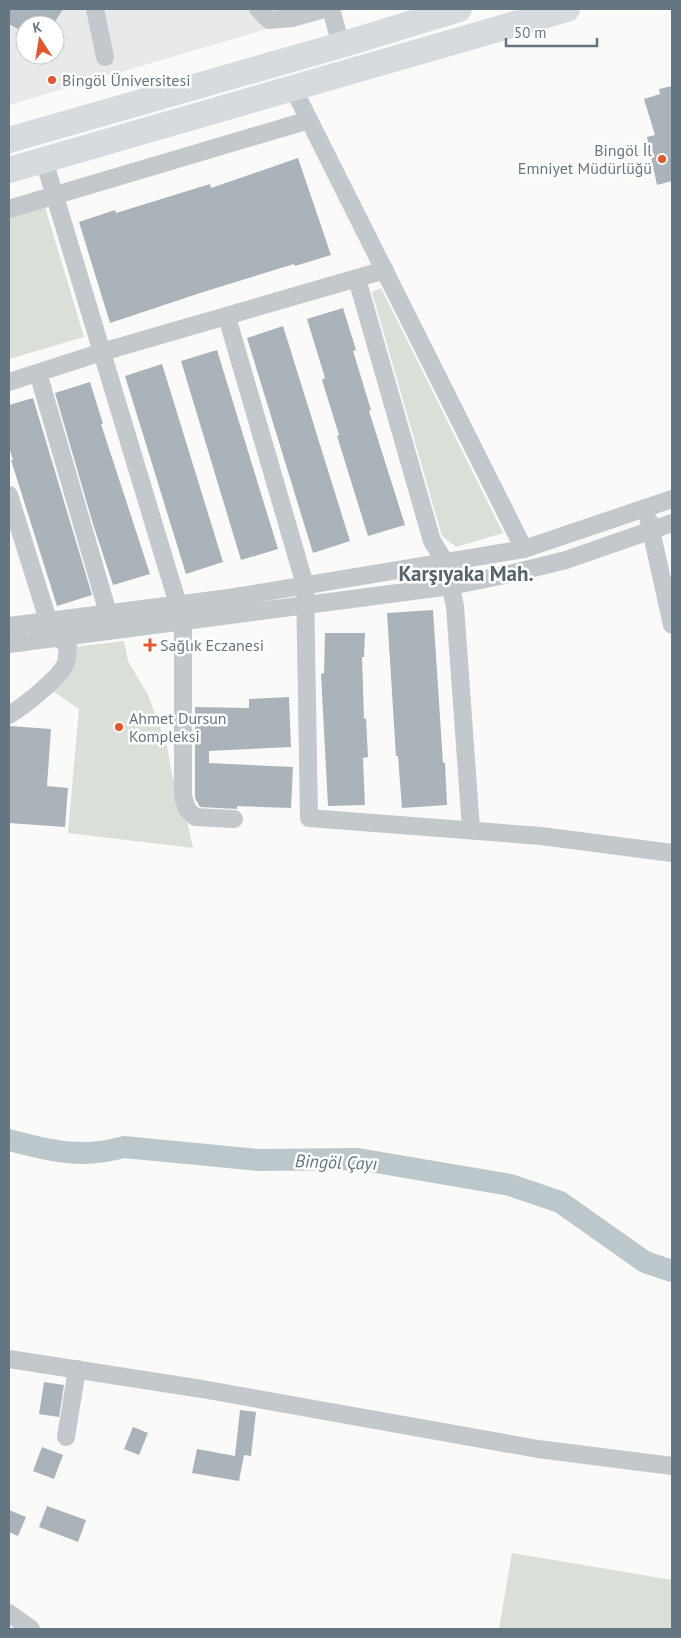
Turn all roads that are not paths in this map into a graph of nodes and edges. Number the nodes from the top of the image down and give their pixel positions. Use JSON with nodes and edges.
{"nodes":[{"id":1,"x":95,"y":9,"type":"edge"},
{"id":2,"x":258,"y":9,"type":"edge"},
{"id":3,"x":324,"y":9,"type":"edge"},
{"id":4,"x":331,"y":9,"type":"edge"},
{"id":5,"x":459,"y":9,"type":"edge"},
{"id":6,"x":567,"y":9,"type":"edge"},
{"id":7,"x":341,"y":45,"type":"junction"},
{"id":8,"x":106,"y":57,"type":"dead end"},
{"id":9,"x":293,"y":88,"type":"junction"},
{"id":10,"x":309,"y":120,"type":"junction"},
{"id":11,"x":9,"y":140,"type":"edge"},
{"id":12,"x":44,"y":160,"type":"junction"},
{"id":13,"x":9,"y":170,"type":"edge"},
{"id":14,"x":54,"y":196,"type":"junction"},
{"id":15,"x":9,"y":209,"type":"edge"},
{"id":16,"x":385,"y":270,"type":"junction"},
{"id":17,"x":358,"y":279,"type":"junction"},
{"id":18,"x":227,"y":317,"type":"junction"},
{"id":19,"x":102,"y":352,"type":"junction"},
{"id":20,"x":38,"y":374,"type":"junction"},
{"id":21,"x":9,"y":382,"type":"edge"},
{"id":22,"x":9,"y":495,"type":"edge"},
{"id":23,"x":672,"y":500,"type":"edge"},
{"id":24,"x":646,"y":508,"type":"junction"},
{"id":25,"x":672,"y":523,"type":"edge"},
{"id":26,"x":652,"y":530,"type":"junction"},
{"id":27,"x":524,"y":549,"type":"junction"},
{"id":28,"x":445,"y":562,"type":"junction"},
{"id":29,"x":666,"y":571,"type":"edge"},
{"id":30,"x":305,"y":585,"type":"junction"},
{"id":31,"x":450,"y":586,"type":"junction"},
{"id":32,"x":305,"y":604,"type":"junction"},
{"id":33,"x":108,"y":613,"type":"junction"},
{"id":34,"x":181,"y":613,"type":"junction"},
{"id":35,"x":48,"y":620,"type":"junction"},
{"id":36,"x":672,"y":625,"type":"edge"},
{"id":37,"x":9,"y":626,"type":"edge"},
{"id":38,"x":59,"y":638,"type":"junction"},
{"id":39,"x":9,"y":644,"type":"edge"},
{"id":40,"x":9,"y":715,"type":"edge"},
{"id":41,"x":234,"y":819,"type":"dead end"},
{"id":42,"x":471,"y":829,"type":"junction"},
{"id":43,"x":672,"y":853,"type":"edge"},
{"id":44,"x":9,"y":1359,"type":"edge"},
{"id":45,"x":77,"y":1369,"type":"junction"},
{"id":46,"x":66,"y":1437,"type":"dead end"},
{"id":47,"x":672,"y":1466,"type":"edge"},
{"id":48,"x":9,"y":1613,"type":"edge"},
{"id":49,"x":31,"y":1629,"type":"edge"}],
"edges":[{"from":1,"to":8,"type":"street"},
{"from":2,"to":3,"type":"street"},
{"from":4,"to":7,"type":"street"},
{"from":5,"to":7,"type":"highway"},
{"from":6,"to":9,"type":"highway"},
{"from":7,"to":11,"type":"highway"},
{"from":9,"to":10,"type":"street"},
{"from":9,"to":12,"type":"highway"},
{"from":10,"to":14,"type":"street"},
{"from":10,"to":16,"type":"street"},
{"from":12,"to":13,"type":"highway"},
{"from":12,"to":14,"type":"street"},
{"from":14,"to":15,"type":"street"},
{"from":14,"to":19,"type":"street"},
{"from":16,"to":17,"type":"street"},
{"from":16,"to":27,"type":"street"},
{"from":17,"to":18,"type":"street"},
{"from":17,"to":28,"type":"street"},
{"from":18,"to":19,"type":"street"},
{"from":18,"to":30,"type":"street"},
{"from":19,"to":20,"type":"street"},
{"from":19,"to":34,"type":"street"},
{"from":20,"to":21,"type":"street"},
{"from":20,"to":33,"type":"street"},
{"from":22,"to":35,"type":"street"},
{"from":23,"to":24,"type":"street"},
{"from":24,"to":26,"type":"street"},
{"from":24,"to":27,"type":"street"},
{"from":25,"to":26,"type":"street"},
{"from":26,"to":29,"type":"street"},
{"from":26,"to":31,"type":"street"},
{"from":27,"to":28,"type":"street"},
{"from":28,"to":30,"type":"street"},
{"from":28,"to":31,"type":"street"},
{"from":29,"to":36,"type":"street"},
{"from":30,"to":32,"type":"street"},
{"from":30,"to":34,"type":"street"},
{"from":31,"to":32,"type":"street"},
{"from":31,"to":42,"type":"street"},
{"from":32,"to":34,"type":"street"},
{"from":32,"to":42,"type":"street"},
{"from":33,"to":34,"type":"street"},
{"from":33,"to":35,"type":"street"},
{"from":34,"to":38,"type":"street"},
{"from":34,"to":41,"type":"street"},
{"from":35,"to":37,"type":"street"},
{"from":35,"to":38,"type":"street"},
{"from":38,"to":39,"type":"street"},
{"from":38,"to":40,"type":"street"},
{"from":42,"to":43,"type":"street"},
{"from":44,"to":45,"type":"street"},
{"from":45,"to":46,"type":"street"},
{"from":45,"to":47,"type":"street"},
{"from":48,"to":49,"type":"street"}]}
